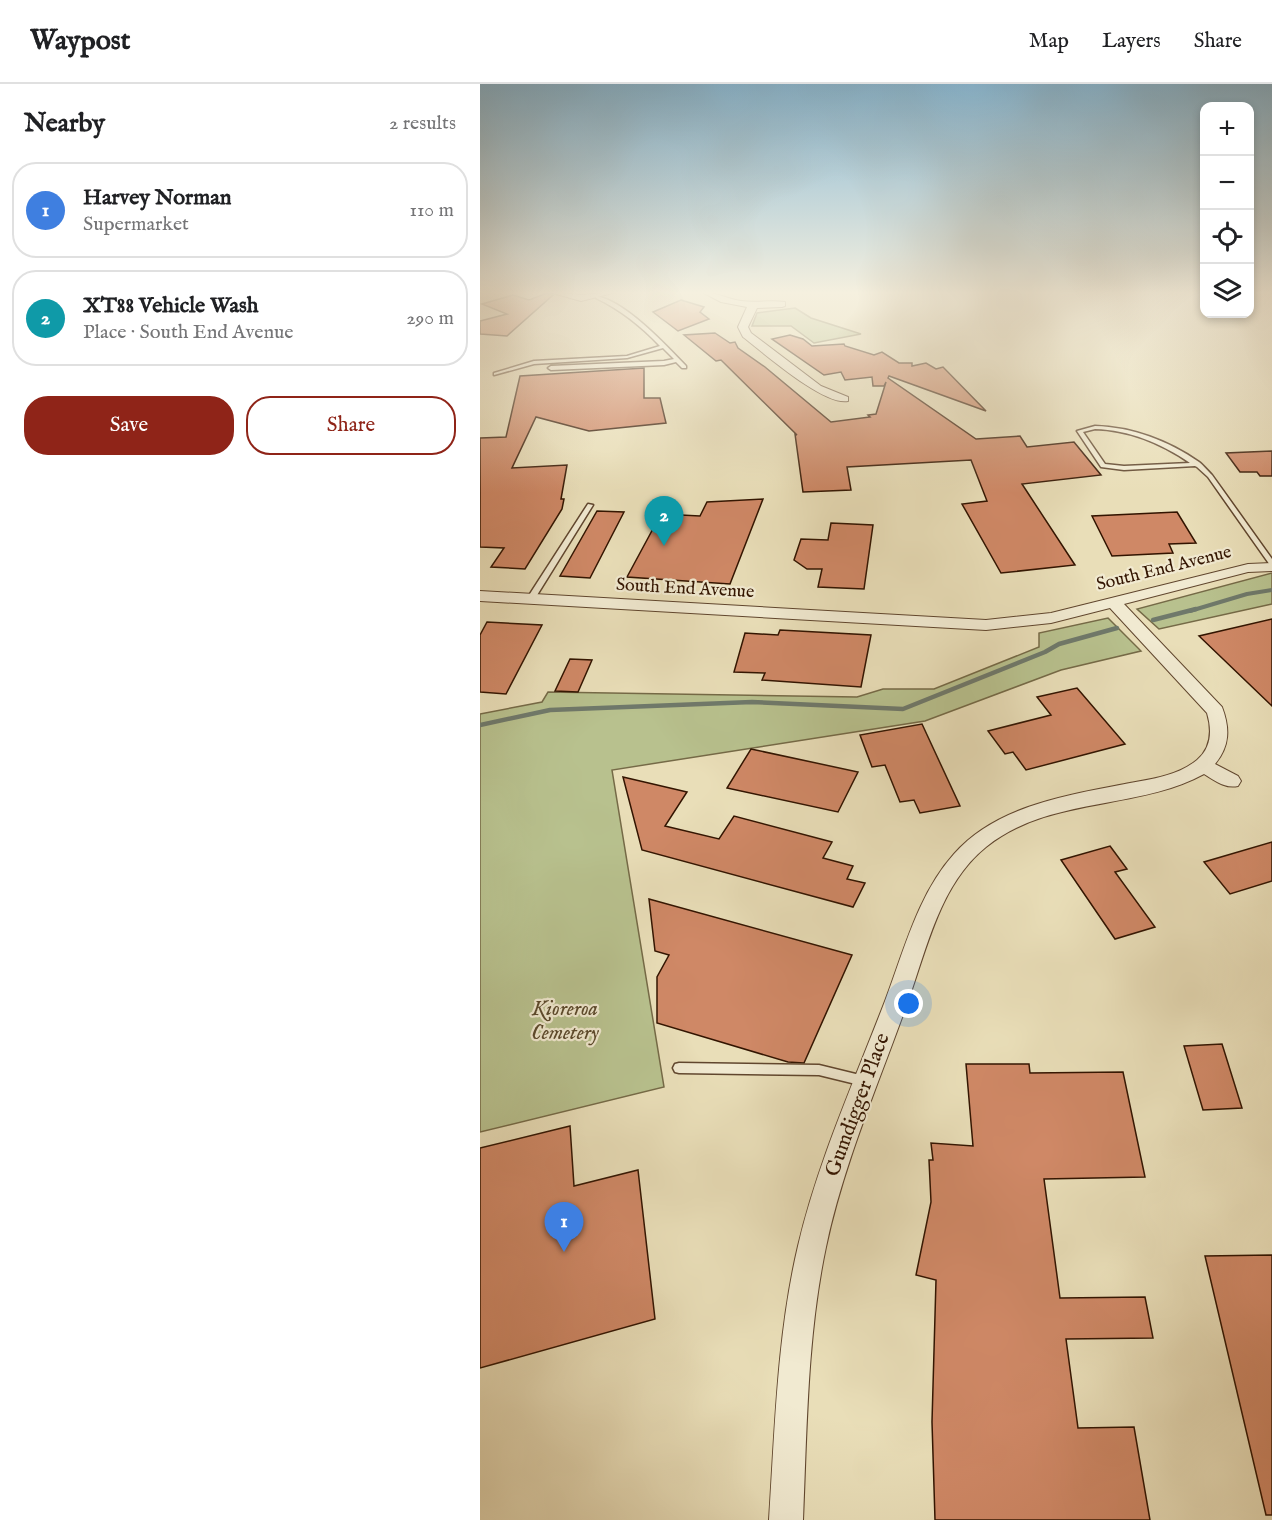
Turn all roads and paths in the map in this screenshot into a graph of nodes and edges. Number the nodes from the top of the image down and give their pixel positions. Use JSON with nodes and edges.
{"nodes":[{"id":1,"x":598,"y":359,"type":"edge"},
{"id":2,"x":779,"y":359,"type":"edge"},
{"id":3,"x":677,"y":360,"type":"joint"},
{"id":4,"x":526,"y":364,"type":"junction"},
{"id":5,"x":684,"y":367,"type":"dead end"},
{"id":6,"x":496,"y":374,"type":"dead end"},
{"id":7,"x":844,"y":399,"type":"dead end"},
{"id":8,"x":1198,"y":464,"type":"junction"},
{"id":9,"x":590,"y":505,"type":"dead end"},
{"id":10,"x":1272,"y":565,"type":"edge"},
{"id":11,"x":480,"y":597,"type":"edge"},
{"id":12,"x":530,"y":600,"type":"junction"},
{"id":13,"x":1114,"y":603,"type":"junction"},
{"id":14,"x":1203,"y":765,"type":"junction"},
{"id":15,"x":1231,"y":781,"type":"dead end"},
{"id":16,"x":679,"y":1068,"type":"dead end"},
{"id":17,"x":866,"y":1082,"type":"junction"},
{"id":18,"x":786,"y":1520,"type":"edge"}],
"edges":[{"from":1,"to":4,"type":"lane"},
{"from":2,"to":7,"type":"street"},
{"from":3,"to":4,"type":"lane"},
{"from":3,"to":5,"type":"lane"},
{"from":4,"to":6,"type":"lane"},
{"from":8,"to":8,"type":"lane"},
{"from":8,"to":10,"type":"lane"},
{"from":9,"to":12,"type":"lane"},
{"from":10,"to":13,"type":"street","name":"South End Avenue"},
{"from":11,"to":12,"type":"street","name":"South End Avenue"},
{"from":12,"to":13,"type":"street","name":"South End Avenue"},
{"from":13,"to":14,"type":"street"},
{"from":14,"to":15,"type":"street"},
{"from":14,"to":17,"type":"street","name":"Gumdigger Place"},
{"from":16,"to":17,"type":"lane"},
{"from":17,"to":18,"type":"street","name":"Gumdigger Place"}]}
